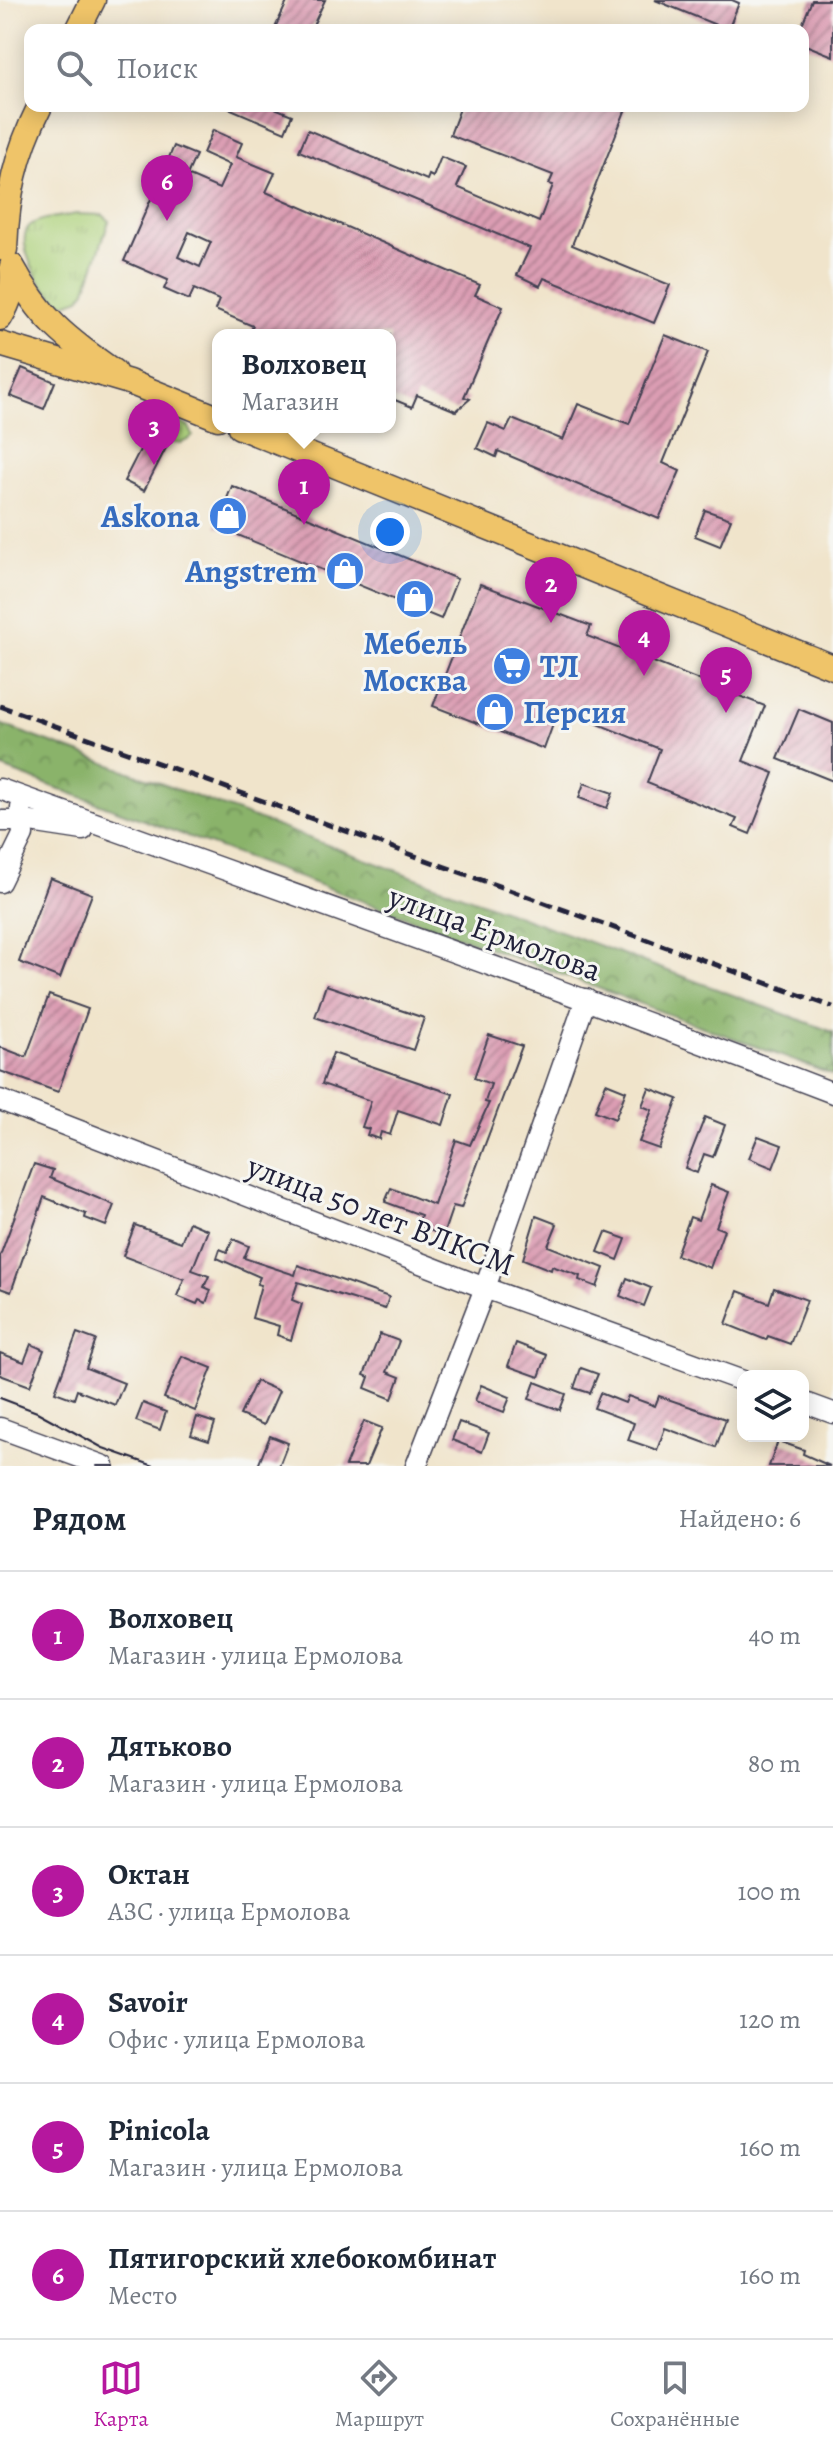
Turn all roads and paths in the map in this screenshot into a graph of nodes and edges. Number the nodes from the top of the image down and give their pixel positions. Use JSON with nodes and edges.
{"nodes":[{"id":1,"x":93,"y":0,"type":"edge"},
{"id":2,"x":81,"y":24,"type":"edge"},
{"id":3,"x":37,"y":112,"type":"edge"},
{"id":4,"x":22,"y":142,"type":"junction"},
{"id":5,"x":0,"y":171,"type":"edge"},
{"id":6,"x":6,"y":252,"type":"edge"},
{"id":7,"x":0,"y":318,"type":"edge"},
{"id":8,"x":0,"y":344,"type":"edge"},
{"id":9,"x":129,"y":382,"type":"junction"},
{"id":10,"x":212,"y":416,"type":"edge"},
{"id":11,"x":255,"y":433,"type":"edge"},
{"id":12,"x":833,"y":667,"type":"edge"},
{"id":13,"x":4,"y":790,"type":"edge"},
{"id":14,"x":0,"y":821,"type":"edge"},
{"id":15,"x":24,"y":821,"type":"junction"},
{"id":16,"x":133,"y":839,"type":"junction"},
{"id":17,"x":0,"y":882,"type":"edge"},
{"id":18,"x":586,"y":999,"type":"junction"},
{"id":19,"x":833,"y":1093,"type":"edge"},
{"id":20,"x":0,"y":1100,"type":"edge"},
{"id":21,"x":485,"y":1288,"type":"junction"},
{"id":22,"x":737,"y":1379,"type":"edge"},
{"id":23,"x":809,"y":1404,"type":"edge"},
{"id":24,"x":833,"y":1413,"type":"edge"},
{"id":25,"x":0,"y":1428,"type":"edge"},
{"id":26,"x":104,"y":1466,"type":"edge"},
{"id":27,"x":416,"y":1466,"type":"edge"}],
"edges":[{"from":1,"to":2,"type":"main road"},
{"from":3,"to":4,"type":"main road"},
{"from":4,"to":5,"type":"main road"},
{"from":4,"to":6,"type":"main road"},
{"from":6,"to":7,"type":"main road"},
{"from":6,"to":9,"type":"main road"},
{"from":8,"to":9,"type":"main road"},
{"from":9,"to":10,"type":"main road"},
{"from":11,"to":12,"type":"main road"},
{"from":13,"to":15,"type":"street"},
{"from":13,"to":16,"type":"street","name":"улица Ермолова"},
{"from":14,"to":15,"type":"street","name":"улица Ермолова"},
{"from":15,"to":16,"type":"street","name":"улица Ермолова"},
{"from":15,"to":17,"type":"street"},
{"from":16,"to":18,"type":"street","name":"улица Ермолова"},
{"from":18,"to":19,"type":"street","name":"улица Ермолова"},
{"from":18,"to":21,"type":"street"},
{"from":20,"to":21,"type":"street","name":"улица 50 лет ВЛКСМ"},
{"from":21,"to":22,"type":"street","name":"улица 50 лет ВЛКСМ"},
{"from":21,"to":27,"type":"street"},
{"from":23,"to":24,"type":"street"},
{"from":25,"to":26,"type":"street"}]}
